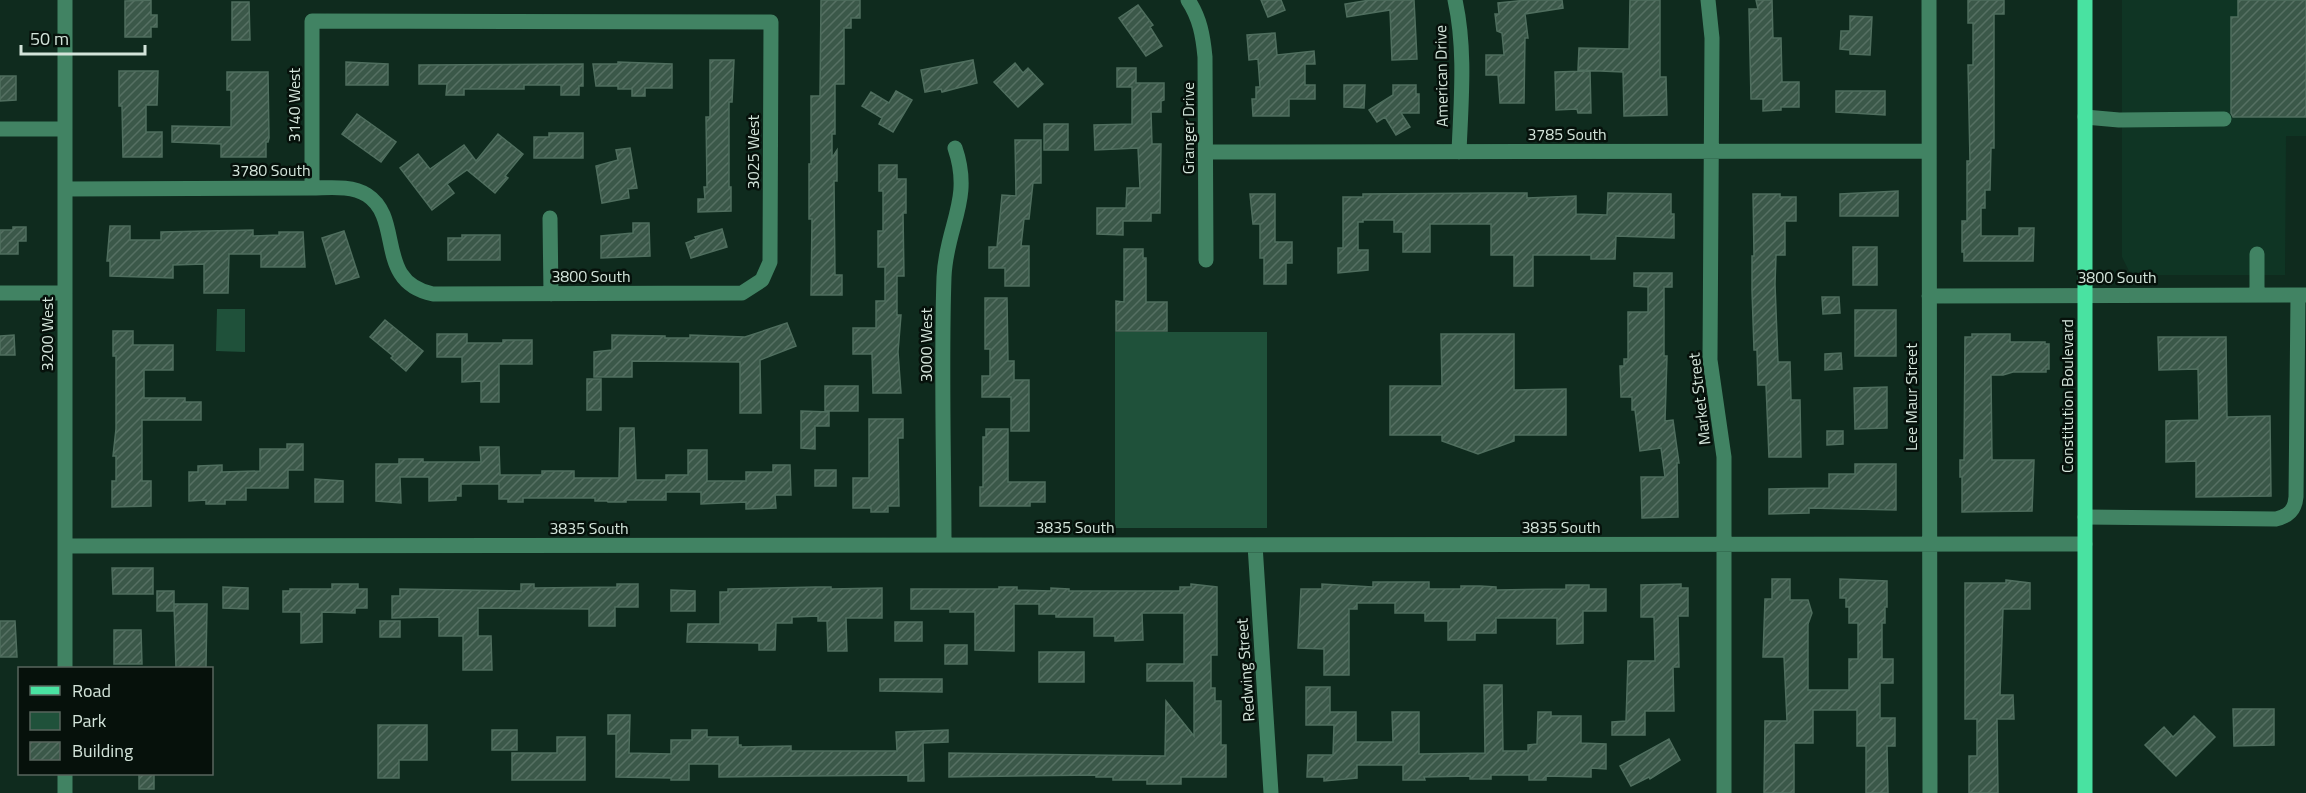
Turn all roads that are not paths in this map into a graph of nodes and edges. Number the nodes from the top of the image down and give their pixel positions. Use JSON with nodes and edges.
{"nodes":[{"id":1,"x":65,"y":0,"type":"edge"},
{"id":2,"x":1188,"y":0,"type":"edge"},
{"id":3,"x":1455,"y":0,"type":"edge"},
{"id":4,"x":1708,"y":0,"type":"edge"},
{"id":5,"x":1929,"y":0,"type":"edge"},
{"id":6,"x":2085,"y":0,"type":"edge"},
{"id":7,"x":312,"y":21,"type":"joint"},
{"id":8,"x":2085,"y":117,"type":"junction"},
{"id":9,"x":2224,"y":119,"type":"dead end"},
{"id":10,"x":0,"y":129,"type":"edge"},
{"id":11,"x":65,"y":129,"type":"junction"},
{"id":12,"x":955,"y":148,"type":"dead end"},
{"id":13,"x":1929,"y":151,"type":"junction"},
{"id":14,"x":1206,"y":152,"type":"junction"},
{"id":15,"x":1459,"y":152,"type":"junction"},
{"id":16,"x":1712,"y":152,"type":"junction"},
{"id":17,"x":312,"y":188,"type":"junction"},
{"id":18,"x":65,"y":189,"type":"junction"},
{"id":19,"x":550,"y":218,"type":"dead end"},
{"id":20,"x":2258,"y":254,"type":"dead end"},
{"id":21,"x":1206,"y":260,"type":"dead end"},
{"id":22,"x":762,"y":280,"type":"joint"},
{"id":23,"x":416,"y":289,"type":"joint"},
{"id":24,"x":0,"y":293,"type":"edge"},
{"id":25,"x":65,"y":293,"type":"junction"},
{"id":26,"x":551,"y":294,"type":"junction"},
{"id":27,"x":2085,"y":294,"type":"junction"},
{"id":28,"x":2258,"y":295,"type":"junction"},
{"id":29,"x":2302,"y":295,"type":"edge"},
{"id":30,"x":1929,"y":296,"type":"junction"},
{"id":31,"x":2085,"y":517,"type":"junction"},
{"id":32,"x":1929,"y":544,"type":"junction"},
{"id":33,"x":2085,"y":544,"type":"junction"},
{"id":34,"x":944,"y":545,"type":"junction"},
{"id":35,"x":1255,"y":545,"type":"junction"},
{"id":36,"x":1724,"y":545,"type":"junction"},
{"id":37,"x":65,"y":546,"type":"junction"},
{"id":38,"x":65,"y":667,"type":"edge"},
{"id":39,"x":65,"y":775,"type":"edge"},
{"id":40,"x":65,"y":793,"type":"edge"},
{"id":41,"x":1271,"y":793,"type":"edge"},
{"id":42,"x":1724,"y":793,"type":"edge"},
{"id":43,"x":1929,"y":793,"type":"edge"},
{"id":44,"x":2085,"y":793,"type":"edge"}],
"edges":[{"from":1,"to":11,"type":"street","name":"3200 West"},
{"from":2,"to":14,"type":"street","name":"Granger Drive"},
{"from":3,"to":15,"type":"street","name":"American Drive"},
{"from":4,"to":16,"type":"street","name":"Market Street"},
{"from":5,"to":13,"type":"street","name":"Lee Maur Street"},
{"from":6,"to":8,"type":"main road","name":"Constitution Boulevard"},
{"from":7,"to":17,"type":"street","name":"3140 West"},
{"from":7,"to":22,"type":"street","name":"3025 West"},
{"from":8,"to":9,"type":"street"},
{"from":8,"to":27,"type":"main road","name":"Constitution Boulevard"},
{"from":10,"to":11,"type":"street"},
{"from":11,"to":18,"type":"street","name":"3200 West"},
{"from":12,"to":34,"type":"street","name":"3000 West"},
{"from":13,"to":16,"type":"street","name":"3785 South"},
{"from":13,"to":30,"type":"street","name":"Lee Maur Street"},
{"from":14,"to":15,"type":"street","name":"3785 South"},
{"from":14,"to":21,"type":"street","name":"Granger Drive"},
{"from":15,"to":16,"type":"street","name":"3785 South"},
{"from":16,"to":36,"type":"street","name":"Market Street"},
{"from":17,"to":18,"type":"street","name":"3780 South"},
{"from":17,"to":23,"type":"street","name":"3780 South"},
{"from":18,"to":25,"type":"street","name":"3200 West"},
{"from":19,"to":26,"type":"street"},
{"from":20,"to":28,"type":"street"},
{"from":22,"to":26,"type":"street","name":"3800 South"},
{"from":23,"to":26,"type":"street","name":"3800 South"},
{"from":24,"to":25,"type":"street"},
{"from":25,"to":37,"type":"street","name":"3200 West"},
{"from":27,"to":28,"type":"street","name":"3800 South"},
{"from":27,"to":30,"type":"street","name":"3800 South"},
{"from":27,"to":31,"type":"main road","name":"Constitution Boulevard"},
{"from":28,"to":29,"type":"street","name":"3800 South"},
{"from":29,"to":31,"type":"street"},
{"from":30,"to":32,"type":"street","name":"Lee Maur Street"},
{"from":31,"to":33,"type":"main road","name":"Constitution Boulevard"},
{"from":32,"to":33,"type":"street","name":"3835 South"},
{"from":32,"to":36,"type":"street","name":"3835 South"},
{"from":32,"to":43,"type":"street","name":"Lee Maur Street"},
{"from":33,"to":44,"type":"main road","name":"Constitution Boulevard"},
{"from":34,"to":35,"type":"street","name":"3835 South"},
{"from":34,"to":37,"type":"street","name":"3835 South"},
{"from":35,"to":36,"type":"street","name":"3835 South"},
{"from":35,"to":41,"type":"street","name":"Redwing Street"},
{"from":36,"to":42,"type":"street","name":"Market Street"},
{"from":37,"to":38,"type":"street","name":"3200 West"},
{"from":39,"to":40,"type":"street"}]}
